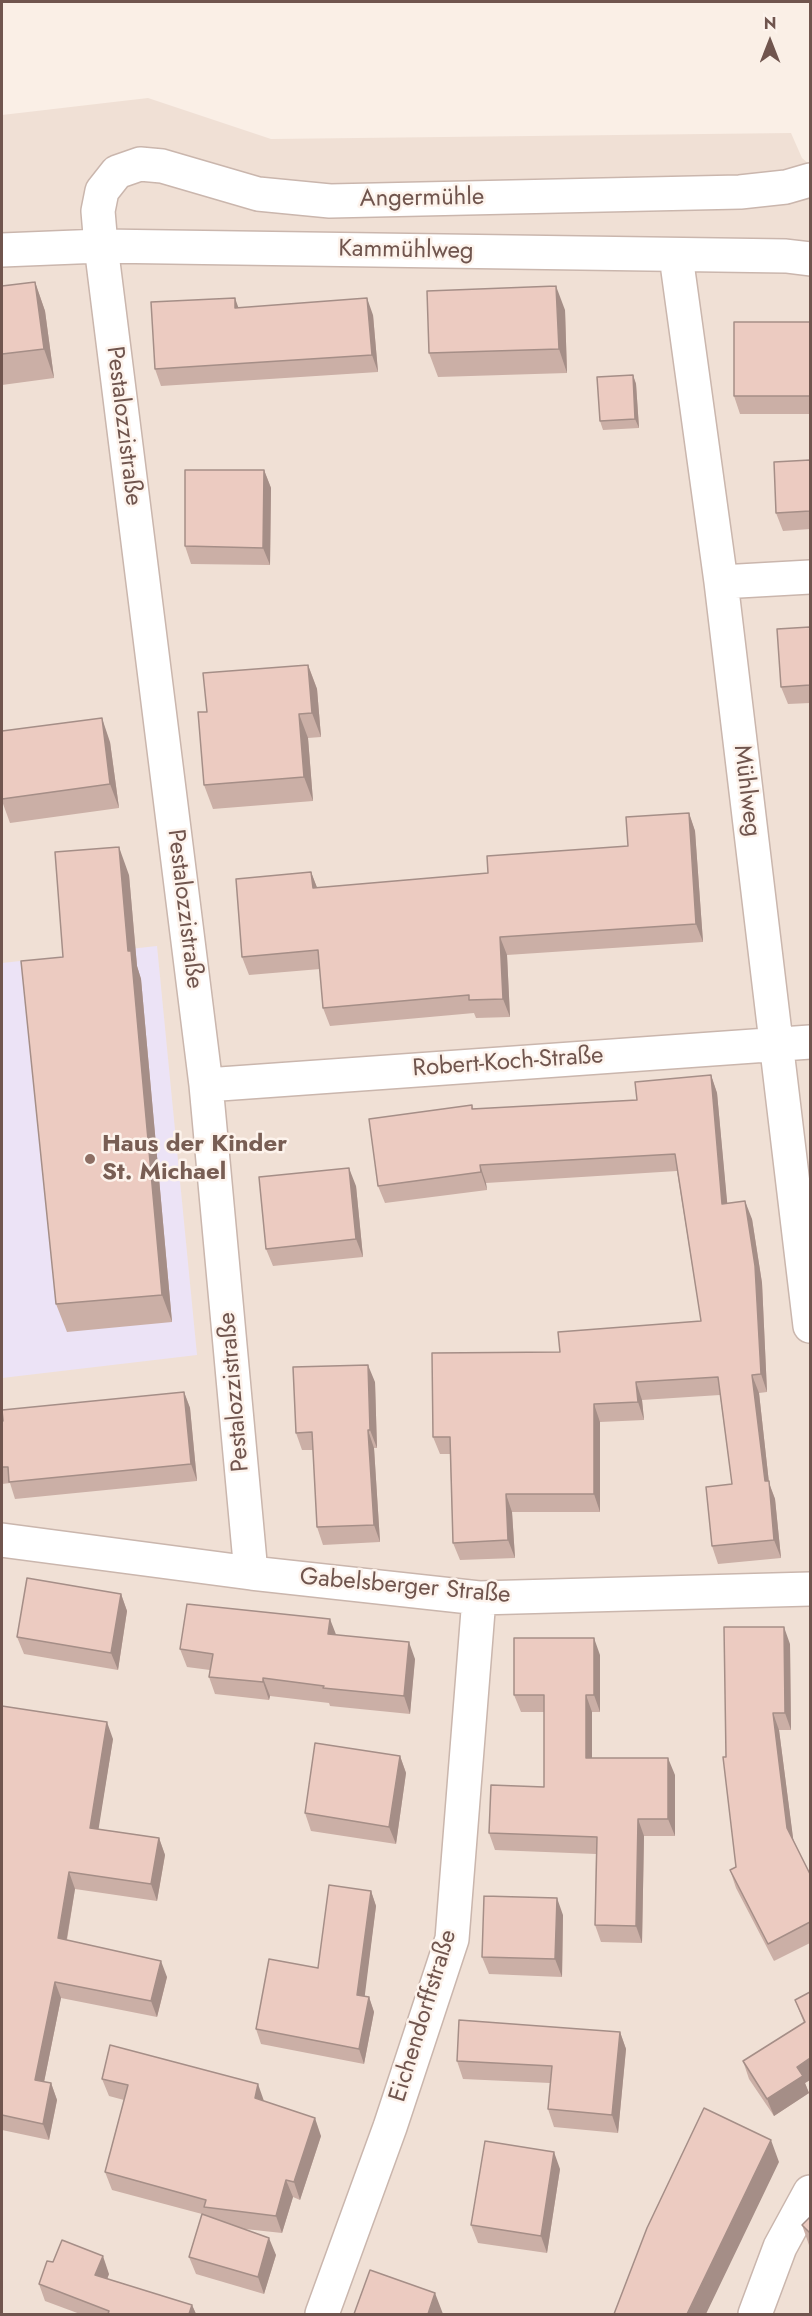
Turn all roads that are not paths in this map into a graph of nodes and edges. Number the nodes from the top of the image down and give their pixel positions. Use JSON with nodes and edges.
{"nodes":[{"id":1,"x":810,"y":180,"type":"edge"},
{"id":2,"x":101,"y":246,"type":"junction"},
{"id":3,"x":2,"y":250,"type":"edge"},
{"id":4,"x":676,"y":255,"type":"junction"},
{"id":5,"x":810,"y":259,"type":"edge"},
{"id":6,"x":810,"y":577,"type":"edge"},
{"id":7,"x":721,"y":582,"type":"junction"},
{"id":8,"x":810,"y":1042,"type":"edge"},
{"id":9,"x":778,"y":1043,"type":"junction"},
{"id":10,"x":206,"y":1085,"type":"junction"},
{"id":11,"x":810,"y":1326,"type":"edge"},
{"id":12,"x":2,"y":1540,"type":"edge"},
{"id":13,"x":251,"y":1573,"type":"junction"},
{"id":14,"x":810,"y":1588,"type":"edge"},
{"id":15,"x":478,"y":1598,"type":"junction"},
{"id":16,"x":810,"y":2192,"type":"edge"},
{"id":17,"x":322,"y":2314,"type":"edge"},
{"id":18,"x":755,"y":2314,"type":"edge"}],
"edges":[{"from":1,"to":2,"type":"street","name":"Angermühle"},
{"from":2,"to":3,"type":"street","name":"Kammühlweg"},
{"from":2,"to":4,"type":"street","name":"Kammühlweg"},
{"from":2,"to":10,"type":"street","name":"Pestalozzistraße"},
{"from":4,"to":5,"type":"street","name":"Kammühlweg"},
{"from":4,"to":7,"type":"street","name":"Mühlweg"},
{"from":6,"to":7,"type":"street"},
{"from":7,"to":9,"type":"street","name":"Mühlweg"},
{"from":8,"to":9,"type":"street","name":"Robert-Koch-Straße"},
{"from":9,"to":10,"type":"street","name":"Robert-Koch-Straße"},
{"from":9,"to":11,"type":"street","name":"Mühlweg"},
{"from":10,"to":13,"type":"street","name":"Pestalozzistraße"},
{"from":12,"to":13,"type":"street","name":"Gabelsberger Straße"},
{"from":13,"to":15,"type":"street","name":"Gabelsberger Straße"},
{"from":14,"to":15,"type":"street","name":"Gabelsberger Straße"},
{"from":15,"to":17,"type":"street","name":"Eichendorffstraße"},
{"from":16,"to":18,"type":"street"}]}
